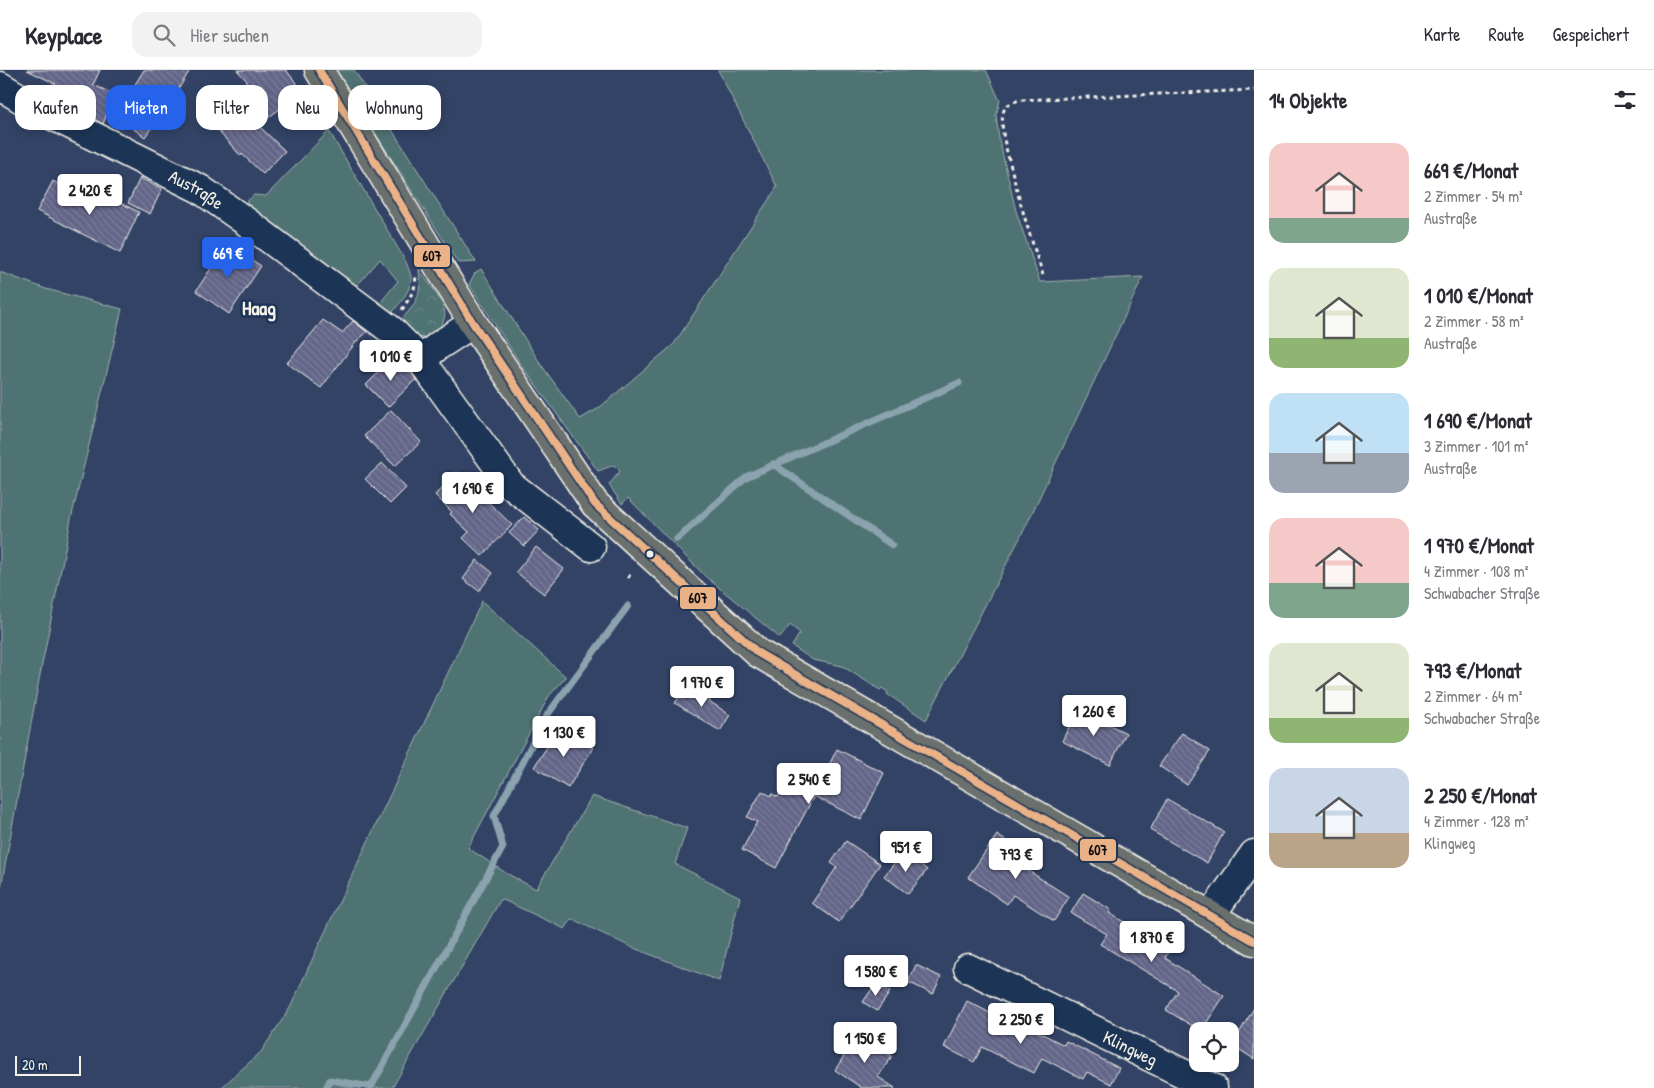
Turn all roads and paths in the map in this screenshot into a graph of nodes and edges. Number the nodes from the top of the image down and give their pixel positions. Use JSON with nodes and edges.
{"nodes":[{"id":1,"x":319,"y":70,"type":"edge"},
{"id":2,"x":0,"y":86,"type":"edge"},
{"id":3,"x":1254,"y":90,"type":"edge"},
{"id":4,"x":1042,"y":275,"type":"dead end"},
{"id":5,"x":473,"y":323,"type":"junction"},
{"id":6,"x":421,"y":360,"type":"junction"},
{"id":7,"x":591,"y":547,"type":"dead end"},
{"id":8,"x":633,"y":571,"type":"dead end"},
{"id":9,"x":628,"y":578,"type":"dead end"},
{"id":10,"x":1254,"y":854,"type":"edge"},
{"id":11,"x":1210,"y":915,"type":"junction"},
{"id":12,"x":1254,"y":941,"type":"edge"},
{"id":13,"x":968,"y":968,"type":"dead end"},
{"id":14,"x":1214,"y":1088,"type":"edge"}],
"edges":[{"from":1,"to":5,"type":"main road"},
{"from":2,"to":6,"type":"street","name":"Austraße"},
{"from":3,"to":4,"type":"path"},
{"from":5,"to":6,"type":"street"},
{"from":5,"to":11,"type":"main road"},
{"from":6,"to":7,"type":"street","name":"Austraße"},
{"from":8,"to":9,"type":"path"},
{"from":10,"to":11,"type":"street"},
{"from":11,"to":12,"type":"main road"},
{"from":13,"to":14,"type":"street","name":"Klingweg"}]}
